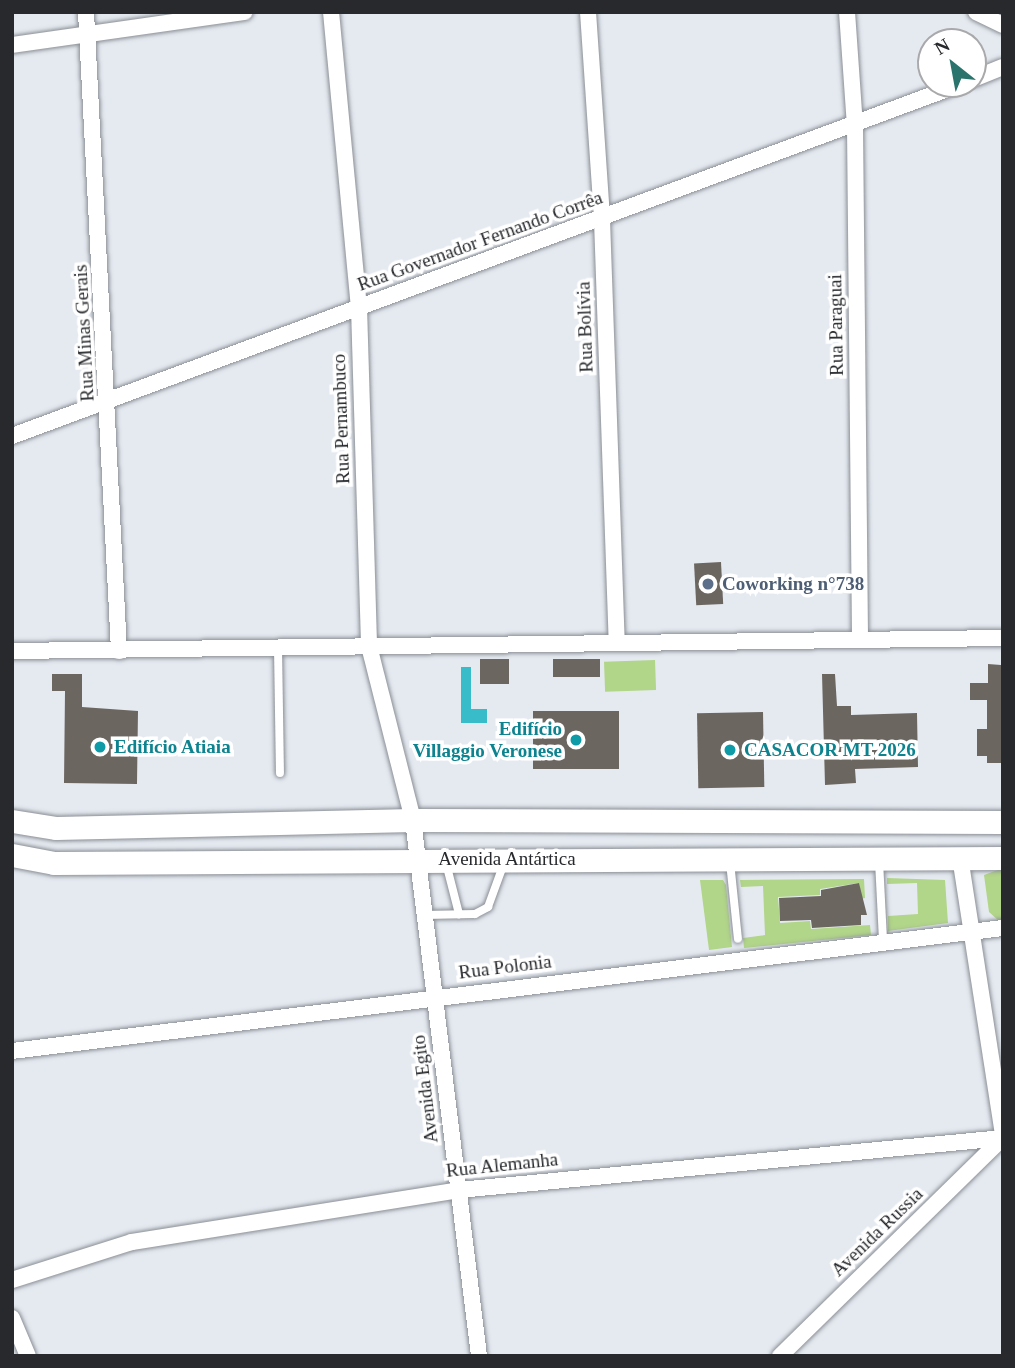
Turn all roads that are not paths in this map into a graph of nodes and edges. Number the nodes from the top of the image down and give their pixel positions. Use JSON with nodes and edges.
{"nodes":[{"id":1,"x":86,"y":12,"type":"edge"},
{"id":2,"x":245,"y":12,"type":"edge"},
{"id":3,"x":331,"y":12,"type":"edge"},
{"id":4,"x":589,"y":12,"type":"edge"},
{"id":5,"x":847,"y":12,"type":"edge"},
{"id":6,"x":976,"y":12,"type":"edge"},
{"id":7,"x":1003,"y":25,"type":"edge"},
{"id":8,"x":87,"y":33,"type":"junction"},
{"id":9,"x":12,"y":45,"type":"edge"},
{"id":10,"x":926,"y":98,"type":"edge"},
{"id":11,"x":855,"y":126,"type":"junction"},
{"id":12,"x":602,"y":220,"type":"junction"},
{"id":13,"x":359,"y":307,"type":"junction"},
{"id":14,"x":109,"y":403,"type":"junction"},
{"id":15,"x":12,"y":436,"type":"edge"},
{"id":16,"x":860,"y":638,"type":"junction"},
{"id":17,"x":1003,"y":638,"type":"edge"},
{"id":18,"x":617,"y":640,"type":"junction"},
{"id":19,"x":369,"y":646,"type":"junction"},
{"id":20,"x":278,"y":648,"type":"junction"},
{"id":21,"x":12,"y":651,"type":"edge"},
{"id":22,"x":119,"y":651,"type":"junction"},
{"id":23,"x":279,"y":773,"type":"dead end"},
{"id":24,"x":414,"y":820,"type":"junction"},
{"id":25,"x":12,"y":821,"type":"edge"},
{"id":26,"x":1003,"y":822,"type":"edge"},
{"id":27,"x":817,"y":824,"type":"junction"},
{"id":28,"x":12,"y":855,"type":"edge"},
{"id":29,"x":960,"y":857,"type":"junction"},
{"id":30,"x":879,"y":858,"type":"junction"},
{"id":31,"x":1003,"y":858,"type":"edge"},
{"id":32,"x":417,"y":859,"type":"junction"},
{"id":33,"x":445,"y":859,"type":"junction"},
{"id":34,"x":505,"y":859,"type":"junction"},
{"id":35,"x":730,"y":859,"type":"junction"},
{"id":36,"x":815,"y":859,"type":"junction"},
{"id":37,"x":459,"y":914,"type":"junction"},
{"id":38,"x":424,"y":915,"type":"junction"},
{"id":39,"x":1003,"y":928,"type":"edge"},
{"id":40,"x":972,"y":929,"type":"junction"},
{"id":41,"x":738,"y":939,"type":"dead end"},
{"id":42,"x":883,"y":941,"type":"junction"},
{"id":43,"x":435,"y":997,"type":"junction"},
{"id":44,"x":12,"y":1051,"type":"edge"},
{"id":45,"x":1003,"y":1136,"type":"edge"},
{"id":46,"x":459,"y":1190,"type":"junction"},
{"id":47,"x":12,"y":1279,"type":"edge"},
{"id":48,"x":12,"y":1318,"type":"edge"},
{"id":49,"x":28,"y":1356,"type":"edge"},
{"id":50,"x":480,"y":1356,"type":"edge"},
{"id":51,"x":780,"y":1356,"type":"edge"}],
"edges":[{"from":1,"to":8,"type":"street","name":"Rua Minas Gerais"},
{"from":2,"to":8,"type":"street"},
{"from":3,"to":13,"type":"street","name":"Rua Pernambuco"},
{"from":4,"to":12,"type":"street","name":"Rua Bolívia"},
{"from":5,"to":11,"type":"street","name":"Rua Paraguai"},
{"from":6,"to":7,"type":"street"},
{"from":8,"to":9,"type":"street"},
{"from":8,"to":14,"type":"street","name":"Rua Minas Gerais"},
{"from":10,"to":11,"type":"street","name":"Rua Governador Fernando Corrêa"},
{"from":11,"to":12,"type":"street","name":"Rua Governador Fernando Corrêa"},
{"from":11,"to":16,"type":"street","name":"Rua Paraguai"},
{"from":12,"to":13,"type":"street","name":"Rua Governador Fernando Corrêa"},
{"from":12,"to":18,"type":"street","name":"Rua Bolívia"},
{"from":13,"to":14,"type":"street","name":"Rua Governador Fernando Corrêa"},
{"from":13,"to":19,"type":"street","name":"Rua Pernambuco"},
{"from":14,"to":15,"type":"street","name":"Rua Governador Fernando Corrêa"},
{"from":14,"to":22,"type":"street","name":"Rua Minas Gerais"},
{"from":16,"to":17,"type":"street"},
{"from":16,"to":18,"type":"street"},
{"from":18,"to":19,"type":"street"},
{"from":19,"to":20,"type":"street"},
{"from":19,"to":24,"type":"street","name":"Rua Pernambuco"},
{"from":20,"to":22,"type":"street"},
{"from":20,"to":23,"type":"lane"},
{"from":21,"to":22,"type":"street"},
{"from":24,"to":25,"type":"main road","name":"Avenida Antártica"},
{"from":24,"to":27,"type":"main road","name":"Avenida Antártica"},
{"from":24,"to":32,"type":"street","name":"Rua Pernambuco"},
{"from":26,"to":27,"type":"main road","name":"Avenida Antártica"},
{"from":27,"to":36,"type":"main road"},
{"from":28,"to":32,"type":"main road","name":"Avenida Antártica"},
{"from":29,"to":30,"type":"main road","name":"Avenida Antártica"},
{"from":29,"to":31,"type":"main road","name":"Avenida Antártica"},
{"from":29,"to":40,"type":"street"},
{"from":30,"to":36,"type":"main road","name":"Avenida Antártica"},
{"from":30,"to":42,"type":"lane"},
{"from":32,"to":33,"type":"main road","name":"Avenida Antártica"},
{"from":32,"to":38,"type":"street","name":"Avenida Egito"},
{"from":33,"to":34,"type":"main road","name":"Avenida Antártica"},
{"from":33,"to":37,"type":"lane"},
{"from":34,"to":35,"type":"main road","name":"Avenida Antártica"},
{"from":34,"to":37,"type":"lane"},
{"from":35,"to":36,"type":"main road","name":"Avenida Antártica"},
{"from":35,"to":41,"type":"lane"},
{"from":37,"to":38,"type":"lane"},
{"from":38,"to":43,"type":"street","name":"Avenida Egito"},
{"from":39,"to":40,"type":"street","name":"Rua Polonia"},
{"from":40,"to":42,"type":"street","name":"Rua Polonia"},
{"from":40,"to":45,"type":"street"},
{"from":42,"to":43,"type":"street","name":"Rua Polonia"},
{"from":43,"to":44,"type":"street","name":"Rua Polonia"},
{"from":43,"to":46,"type":"street","name":"Avenida Egito"},
{"from":45,"to":46,"type":"street","name":"Rua Alemanha"},
{"from":45,"to":51,"type":"street","name":"Avenida Russia"},
{"from":46,"to":47,"type":"street","name":"Rua Alemanha"},
{"from":46,"to":50,"type":"street","name":"Avenida Egito"},
{"from":48,"to":49,"type":"street"}]}
